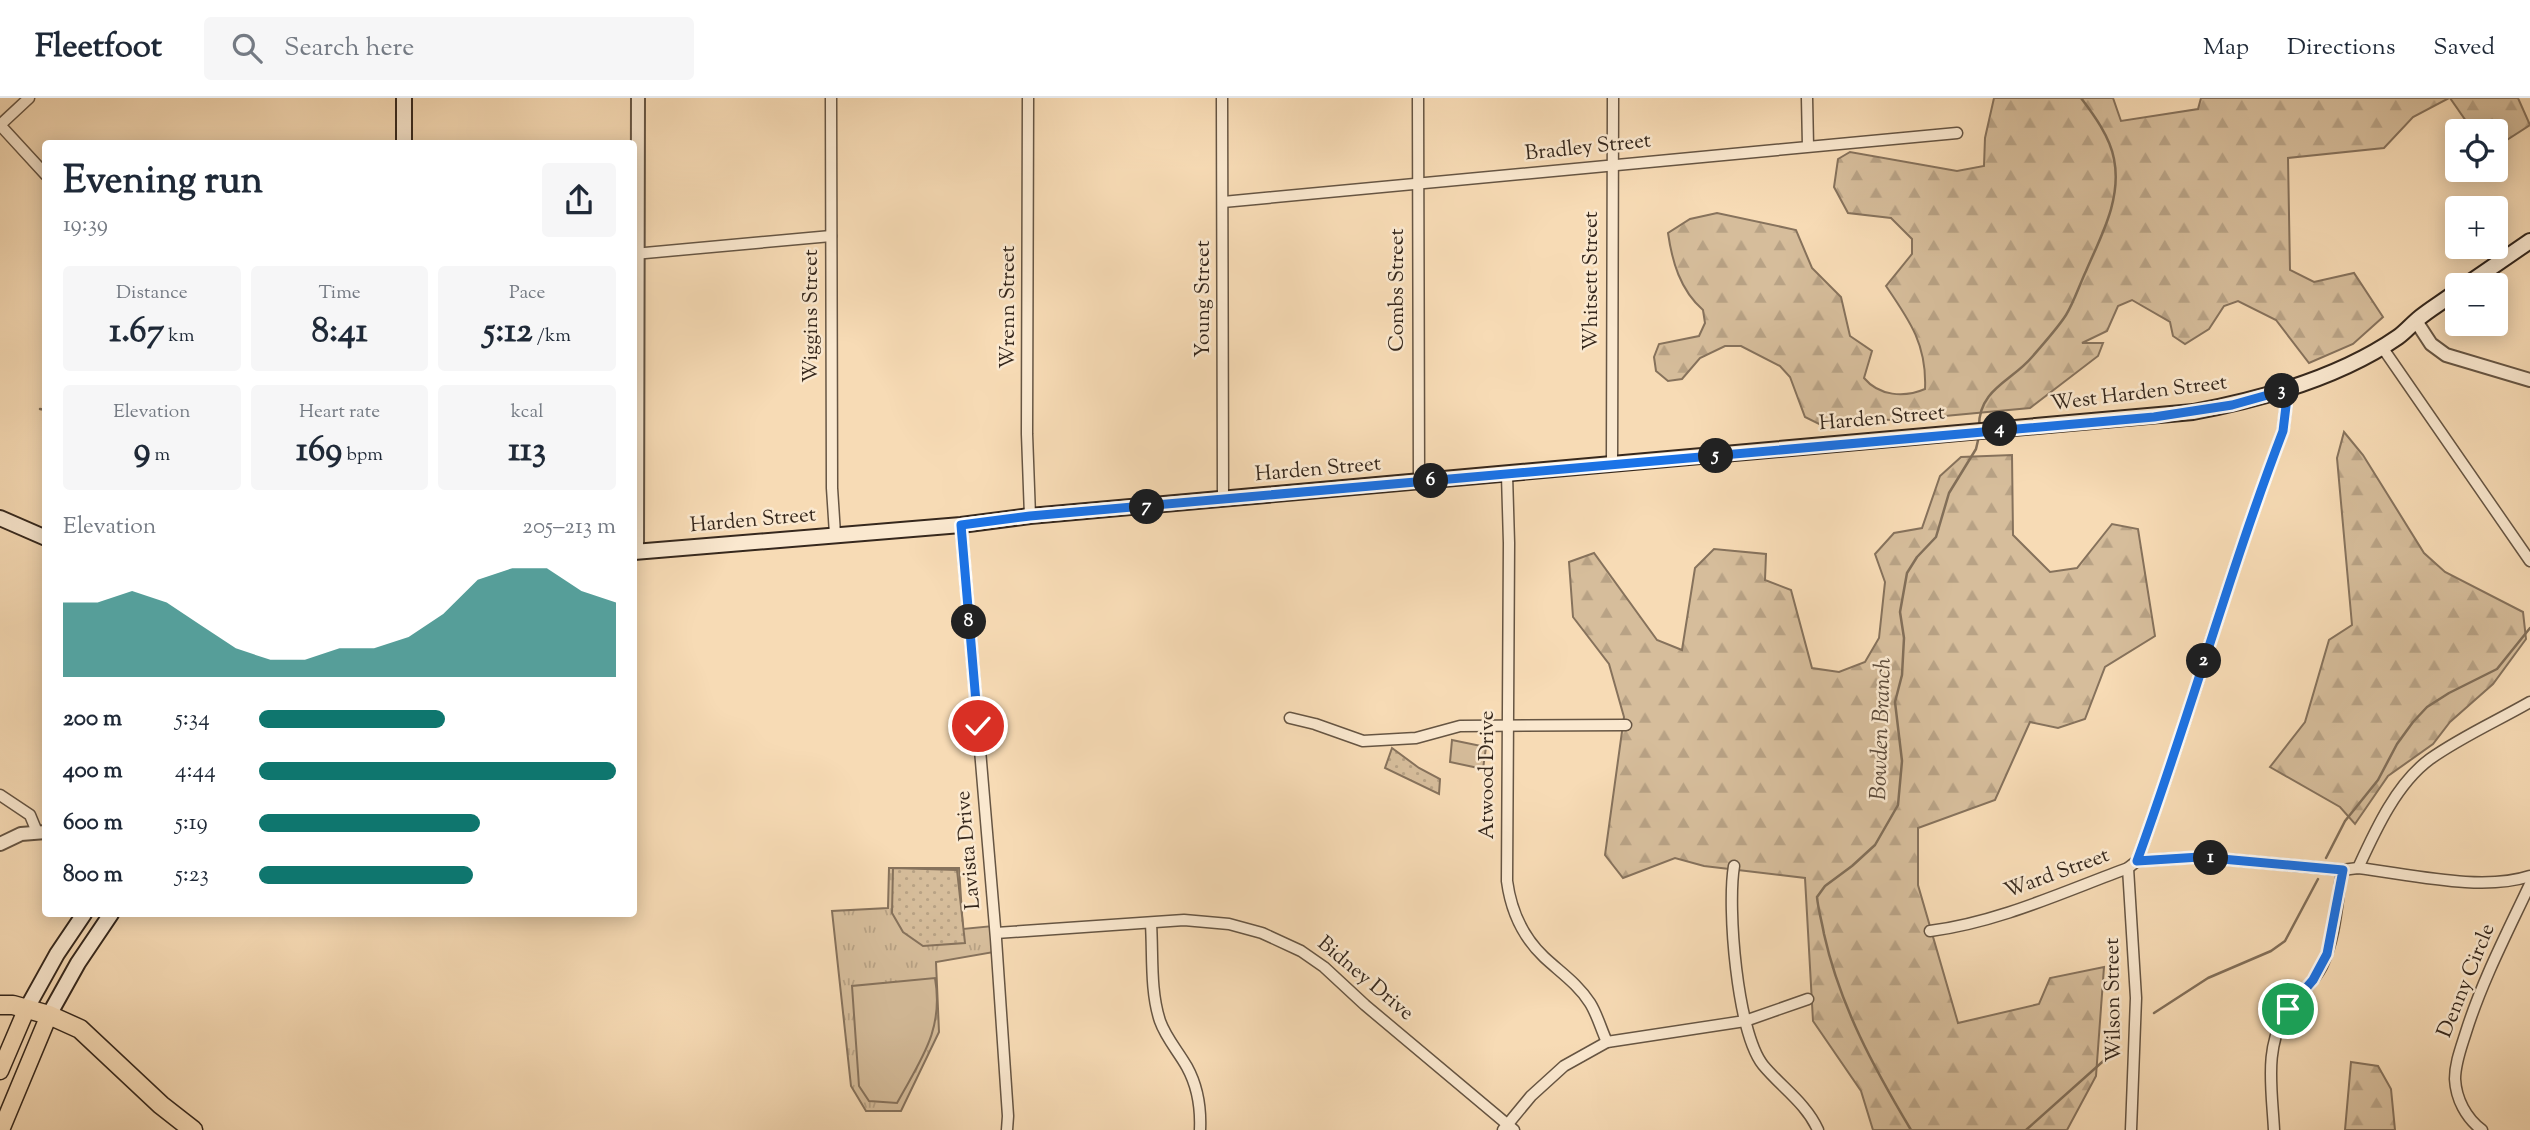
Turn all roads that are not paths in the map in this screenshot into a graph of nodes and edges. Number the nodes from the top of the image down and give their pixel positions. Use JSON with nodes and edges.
{"nodes":[{"id":1,"x":29,"y":98,"type":"edge"},
{"id":2,"x":404,"y":98,"type":"edge"},
{"id":3,"x":638,"y":98,"type":"edge"},
{"id":4,"x":831,"y":98,"type":"edge"},
{"id":5,"x":1028,"y":98,"type":"edge"},
{"id":6,"x":1222,"y":98,"type":"edge"},
{"id":7,"x":1418,"y":98,"type":"edge"},
{"id":8,"x":1613,"y":98,"type":"edge"},
{"id":9,"x":1807,"y":98,"type":"edge"},
{"id":10,"x":0,"y":125,"type":"edge"},
{"id":11,"x":1957,"y":133,"type":"dead end"},
{"id":12,"x":404,"y":140,"type":"edge"},
{"id":13,"x":1808,"y":146,"type":"junction"},
{"id":14,"x":637,"y":150,"type":"edge"},
{"id":15,"x":1612,"y":165,"type":"junction"},
{"id":16,"x":42,"y":171,"type":"edge"},
{"id":17,"x":1418,"y":184,"type":"junction"},
{"id":18,"x":1223,"y":202,"type":"junction"},
{"id":19,"x":831,"y":236,"type":"junction"},
{"id":20,"x":2530,"y":240,"type":"edge"},
{"id":21,"x":637,"y":254,"type":"edge"},
{"id":22,"x":2483,"y":273,"type":"edge"},
{"id":23,"x":2445,"y":300,"type":"edge"},
{"id":24,"x":2416,"y":321,"type":"junction"},
{"id":25,"x":2382,"y":347,"type":"junction"},
{"id":26,"x":2530,"y":380,"type":"edge"},
{"id":27,"x":2282,"y":391,"type":"junction"},
{"id":28,"x":2005,"y":429,"type":"joint"},
{"id":29,"x":1612,"y":464,"type":"junction"},
{"id":30,"x":1507,"y":475,"type":"junction"},
{"id":31,"x":1419,"y":482,"type":"junction"},
{"id":32,"x":1223,"y":500,"type":"junction"},
{"id":33,"x":1030,"y":516,"type":"junction"},
{"id":34,"x":0,"y":518,"type":"edge"},
{"id":35,"x":961,"y":525,"type":"junction"},
{"id":36,"x":835,"y":534,"type":"junction"},
{"id":37,"x":42,"y":536,"type":"edge"},
{"id":38,"x":637,"y":552,"type":"edge"},
{"id":39,"x":2530,"y":561,"type":"edge"},
{"id":40,"x":2530,"y":702,"type":"edge"},
{"id":41,"x":1290,"y":718,"type":"dead end"},
{"id":42,"x":1508,"y":724,"type":"junction"},
{"id":43,"x":1626,"y":725,"type":"dead end"},
{"id":44,"x":0,"y":794,"type":"edge"},
{"id":45,"x":41,"y":832,"type":"edge"},
{"id":46,"x":0,"y":844,"type":"edge"},
{"id":47,"x":2137,"y":861,"type":"junction"},
{"id":48,"x":1734,"y":866,"type":"dead end"},
{"id":49,"x":2128,"y":868,"type":"junction"},
{"id":50,"x":2358,"y":868,"type":"junction"},
{"id":51,"x":2343,"y":870,"type":"junction"},
{"id":52,"x":2530,"y":876,"type":"edge"},
{"id":53,"x":2530,"y":884,"type":"edge"},
{"id":54,"x":82,"y":917,"type":"edge"},
{"id":55,"x":109,"y":917,"type":"edge"},
{"id":56,"x":1151,"y":924,"type":"junction"},
{"id":57,"x":1930,"y":931,"type":"dead end"},
{"id":58,"x":996,"y":933,"type":"junction"},
{"id":59,"x":1808,"y":999,"type":"dead end"},
{"id":60,"x":0,"y":1005,"type":"edge"},
{"id":61,"x":27,"y":1008,"type":"junction"},
{"id":62,"x":49,"y":1015,"type":"junction"},
{"id":63,"x":1745,"y":1021,"type":"junction"},
{"id":64,"x":1607,"y":1042,"type":"junction"},
{"id":65,"x":0,"y":1071,"type":"edge"},
{"id":66,"x":1508,"y":1128,"type":"edge"},
{"id":67,"x":1,"y":1130,"type":"edge"},
{"id":68,"x":193,"y":1130,"type":"edge"},
{"id":69,"x":1007,"y":1130,"type":"edge"},
{"id":70,"x":1200,"y":1130,"type":"edge"},
{"id":71,"x":1818,"y":1130,"type":"edge"},
{"id":72,"x":2131,"y":1130,"type":"edge"},
{"id":73,"x":2274,"y":1130,"type":"edge"},
{"id":74,"x":2482,"y":1130,"type":"edge"}],
"edges":[{"from":1,"to":10,"type":"street"},
{"from":2,"to":12,"type":"main road"},
{"from":3,"to":14,"type":"street"},
{"from":4,"to":19,"type":"street","name":"Wiggins Street"},
{"from":5,"to":33,"type":"street","name":"Wrenn Street"},
{"from":6,"to":18,"type":"street","name":"Young Street"},
{"from":7,"to":17,"type":"street","name":"Combs Street"},
{"from":8,"to":15,"type":"street","name":"Whitsett Street"},
{"from":9,"to":13,"type":"street"},
{"from":10,"to":16,"type":"street"},
{"from":11,"to":13,"type":"street","name":"Bradley Street"},
{"from":13,"to":15,"type":"street","name":"Bradley Street"},
{"from":15,"to":17,"type":"street","name":"Bradley Street"},
{"from":15,"to":29,"type":"street","name":"Whitsett Street"},
{"from":17,"to":18,"type":"street","name":"Bradley Street"},
{"from":17,"to":31,"type":"street","name":"Combs Street"},
{"from":18,"to":32,"type":"street","name":"Young Street"},
{"from":19,"to":21,"type":"street"},
{"from":19,"to":36,"type":"street","name":"Wiggins Street"},
{"from":20,"to":22,"type":"main road"},
{"from":23,"to":24,"type":"main road","name":"West Harden Street"},
{"from":24,"to":25,"type":"main road","name":"West Harden Street"},
{"from":24,"to":26,"type":"street"},
{"from":25,"to":27,"type":"main road","name":"West Harden Street"},
{"from":25,"to":39,"type":"street"},
{"from":27,"to":28,"type":"main road","name":"West Harden Street"},
{"from":27,"to":47,"type":"street"},
{"from":28,"to":29,"type":"main road","name":"Harden Street"},
{"from":29,"to":30,"type":"main road","name":"Harden Street"},
{"from":30,"to":31,"type":"main road","name":"Harden Street"},
{"from":30,"to":42,"type":"street","name":"Atwood Drive"},
{"from":31,"to":32,"type":"main road","name":"Harden Street"},
{"from":32,"to":33,"type":"main road","name":"Harden Street"},
{"from":33,"to":35,"type":"main road","name":"Harden Street"},
{"from":34,"to":37,"type":"main road"},
{"from":35,"to":36,"type":"main road","name":"Harden Street"},
{"from":35,"to":58,"type":"street","name":"Lavista Drive"},
{"from":36,"to":38,"type":"main road","name":"Harden Street"},
{"from":40,"to":50,"type":"street"},
{"from":41,"to":42,"type":"street"},
{"from":42,"to":43,"type":"street"},
{"from":42,"to":64,"type":"street","name":"Atwood Drive"},
{"from":44,"to":45,"type":"street"},
{"from":45,"to":46,"type":"street"},
{"from":47,"to":49,"type":"street","name":"Ward Street"},
{"from":47,"to":51,"type":"street","name":"Ward Street"},
{"from":48,"to":63,"type":"street"},
{"from":49,"to":57,"type":"street","name":"Ward Street"},
{"from":49,"to":72,"type":"street","name":"Wilson Street"},
{"from":50,"to":51,"type":"street","name":"Ward Street"},
{"from":50,"to":52,"type":"street","name":"Ward Street"},
{"from":51,"to":73,"type":"street"},
{"from":53,"to":74,"type":"street","name":"Denny Circle"},
{"from":54,"to":61,"type":"main road"},
{"from":55,"to":62,"type":"main road"},
{"from":56,"to":58,"type":"street","name":"Bidney Drive"},
{"from":56,"to":66,"type":"street","name":"Bidney Drive"},
{"from":56,"to":70,"type":"street"},
{"from":58,"to":69,"type":"street","name":"Lavista Drive"},
{"from":59,"to":63,"type":"street"},
{"from":60,"to":61,"type":"highway"},
{"from":61,"to":62,"type":"highway"},
{"from":61,"to":65,"type":"main road"},
{"from":62,"to":67,"type":"main road"},
{"from":62,"to":68,"type":"highway"},
{"from":63,"to":64,"type":"street"},
{"from":63,"to":71,"type":"street"},
{"from":64,"to":66,"type":"street"}]}
